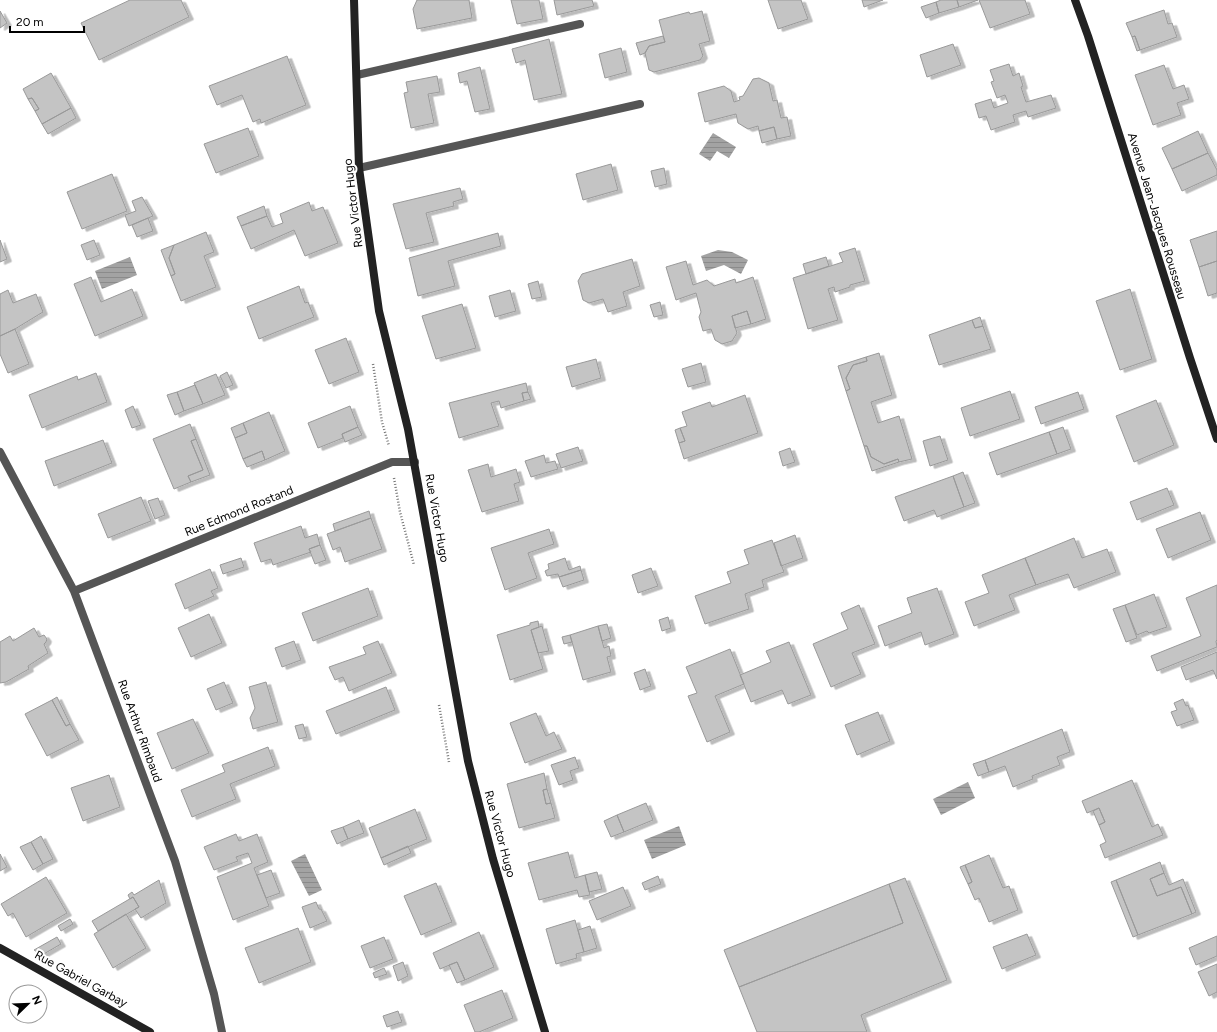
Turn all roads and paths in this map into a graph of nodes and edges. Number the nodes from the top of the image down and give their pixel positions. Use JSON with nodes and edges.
{"nodes":[{"id":1,"x":354,"y":0,"type":"edge"},
{"id":2,"x":1075,"y":0,"type":"edge"},
{"id":3,"x":580,"y":24,"type":"dead end"},
{"id":4,"x":357,"y":75,"type":"junction"},
{"id":5,"x":640,"y":104,"type":"dead end"},
{"id":6,"x":360,"y":168,"type":"junction"},
{"id":7,"x":1217,"y":439,"type":"edge"},
{"id":8,"x":0,"y":452,"type":"edge"},
{"id":9,"x":415,"y":462,"type":"junction"},
{"id":10,"x":74,"y":591,"type":"junction"},
{"id":11,"x":0,"y":948,"type":"edge"},
{"id":12,"x":150,"y":1032,"type":"edge"},
{"id":13,"x":222,"y":1032,"type":"edge"},
{"id":14,"x":545,"y":1032,"type":"edge"}],
"edges":[{"from":1,"to":4,"type":"street","name":"Rue Victor Hugo"},
{"from":2,"to":7,"type":"street","name":"Avenue Jean-Jacques Rousseau"},
{"from":3,"to":4,"type":"street"},
{"from":4,"to":6,"type":"street","name":"Rue Victor Hugo"},
{"from":5,"to":6,"type":"street"},
{"from":6,"to":9,"type":"street","name":"Rue Victor Hugo"},
{"from":8,"to":10,"type":"street","name":"Rue Arthur Rimbaud"},
{"from":9,"to":10,"type":"street","name":"Rue Edmond Rostand"},
{"from":9,"to":14,"type":"street","name":"Rue Victor Hugo"},
{"from":10,"to":13,"type":"street","name":"Rue Arthur Rimbaud"},
{"from":11,"to":12,"type":"street","name":"Rue Gabriel Garbay"}]}
